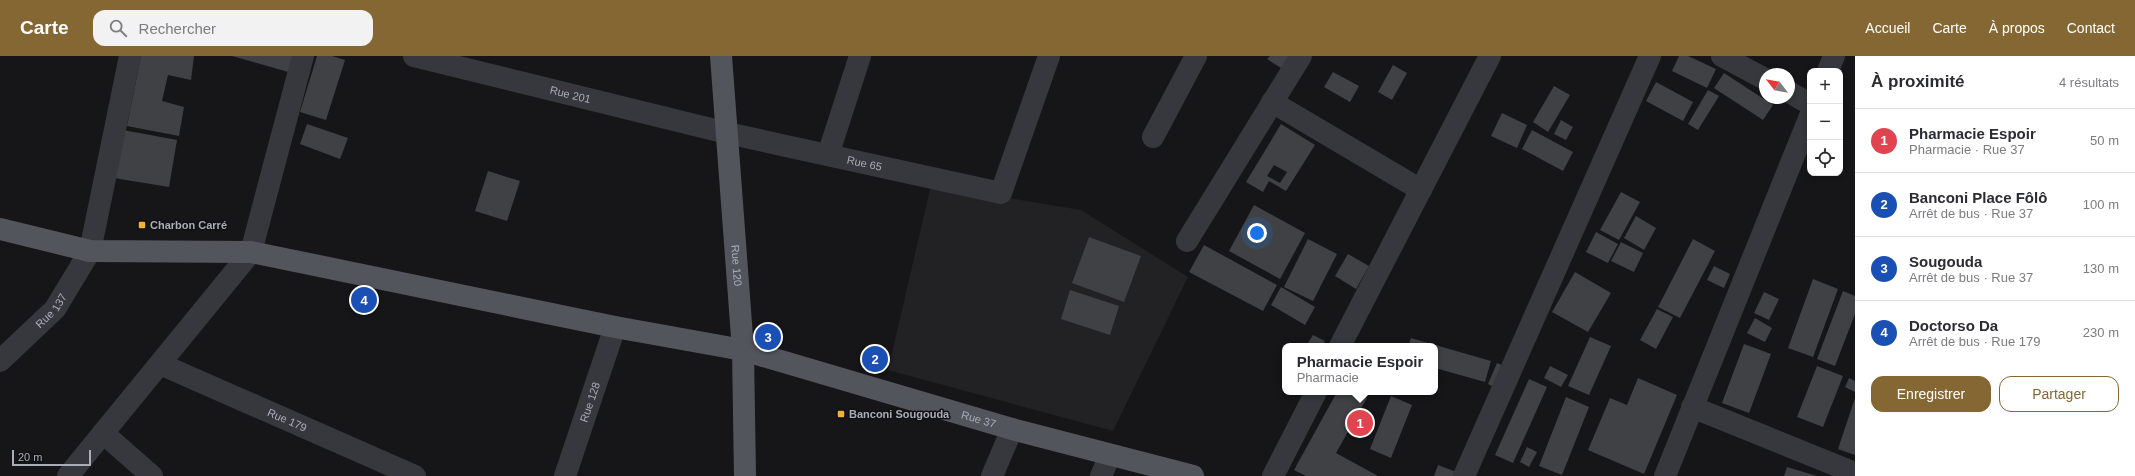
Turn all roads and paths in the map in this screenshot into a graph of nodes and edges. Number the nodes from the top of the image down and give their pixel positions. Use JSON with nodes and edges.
{"nodes":[{"id":1,"x":130,"y":56,"type":"edge"},
{"id":2,"x":303,"y":56,"type":"edge"},
{"id":3,"x":414,"y":56,"type":"edge"},
{"id":4,"x":721,"y":56,"type":"edge"},
{"id":5,"x":860,"y":56,"type":"edge"},
{"id":6,"x":1049,"y":56,"type":"edge"},
{"id":7,"x":1196,"y":56,"type":"edge"},
{"id":8,"x":1301,"y":56,"type":"edge"},
{"id":9,"x":1490,"y":56,"type":"edge"},
{"id":10,"x":1650,"y":56,"type":"edge"},
{"id":11,"x":1722,"y":56,"type":"edge"},
{"id":12,"x":1834,"y":56,"type":"edge"},
{"id":13,"x":1829,"y":68,"type":"edge"},
{"id":14,"x":1759,"y":77,"type":"edge"},
{"id":15,"x":1795,"y":95,"type":"edge"},
{"id":16,"x":1272,"y":102,"type":"junction"},
{"id":17,"x":1807,"y":102,"type":"edge"},
{"id":18,"x":1807,"y":123,"type":"edge"},
{"id":19,"x":727,"y":133,"type":"junction"},
{"id":20,"x":1153,"y":137,"type":"dead end"},
{"id":21,"x":828,"y":155,"type":"junction"},
{"id":22,"x":1421,"y":190,"type":"junction"},
{"id":23,"x":0,"y":229,"type":"edge"},
{"id":24,"x":1187,"y":241,"type":"dead end"},
{"id":25,"x":90,"y":251,"type":"junction"},
{"id":26,"x":251,"y":252,"type":"junction"},
{"id":27,"x":615,"y":327,"type":"junction"},
{"id":28,"x":1342,"y":343,"type":"edge"},
{"id":29,"x":743,"y":350,"type":"junction"},
{"id":30,"x":0,"y":361,"type":"edge"},
{"id":31,"x":160,"y":364,"type":"junction"},
{"id":32,"x":1314,"y":395,"type":"edge"},
{"id":33,"x":1692,"y":407,"type":"junction"},
{"id":34,"x":1012,"y":429,"type":"junction"},
{"id":35,"x":103,"y":433,"type":"junction"},
{"id":36,"x":1110,"y":455,"type":"junction"},
{"id":37,"x":1854,"y":469,"type":"edge"},
{"id":38,"x":68,"y":476,"type":"edge"},
{"id":39,"x":152,"y":476,"type":"edge"},
{"id":40,"x":415,"y":476,"type":"edge"},
{"id":41,"x":565,"y":476,"type":"edge"},
{"id":42,"x":745,"y":476,"type":"edge"},
{"id":43,"x":992,"y":476,"type":"edge"},
{"id":44,"x":1101,"y":476,"type":"edge"},
{"id":45,"x":1193,"y":476,"type":"edge"},
{"id":46,"x":1273,"y":476,"type":"edge"},
{"id":47,"x":1464,"y":476,"type":"edge"},
{"id":48,"x":1665,"y":476,"type":"edge"}],
"edges":[{"from":1,"to":25,"type":"street","name":"Rue 137"},
{"from":2,"to":26,"type":"street"},
{"from":3,"to":19,"type":"street","name":"Rue 201"},
{"from":4,"to":19,"type":"main road","name":"Rue 120"},
{"from":5,"to":21,"type":"street"},
{"from":6,"to":21,"type":"street","name":"Rue 65"},
{"from":7,"to":20,"type":"street"},
{"from":8,"to":16,"type":"street"},
{"from":9,"to":22,"type":"street"},
{"from":10,"to":47,"type":"street"},
{"from":11,"to":14,"type":"street"},
{"from":12,"to":13,"type":"street"},
{"from":15,"to":17,"type":"street"},
{"from":16,"to":22,"type":"street"},
{"from":16,"to":24,"type":"street"},
{"from":18,"to":33,"type":"street"},
{"from":19,"to":21,"type":"street","name":"Rue 65"},
{"from":19,"to":29,"type":"main road","name":"Rue 120"},
{"from":22,"to":28,"type":"street"},
{"from":23,"to":25,"type":"main road","name":"Rue 37"},
{"from":25,"to":26,"type":"main road","name":"Rue 37"},
{"from":25,"to":30,"type":"street","name":"Rue 137"},
{"from":26,"to":27,"type":"main road","name":"Rue 37"},
{"from":26,"to":31,"type":"street"},
{"from":27,"to":29,"type":"main road","name":"Rue 37"},
{"from":27,"to":41,"type":"street","name":"Rue 128"},
{"from":29,"to":34,"type":"main road","name":"Rue 37"},
{"from":29,"to":42,"type":"main road","name":"Rue 120"},
{"from":31,"to":35,"type":"street"},
{"from":31,"to":40,"type":"street","name":"Rue 179"},
{"from":32,"to":46,"type":"street"},
{"from":33,"to":37,"type":"street"},
{"from":33,"to":48,"type":"street"},
{"from":34,"to":36,"type":"main road","name":"Rue 37"},
{"from":34,"to":43,"type":"street"},
{"from":35,"to":38,"type":"street"},
{"from":35,"to":39,"type":"street"},
{"from":36,"to":44,"type":"street"},
{"from":36,"to":45,"type":"main road","name":"Rue 37"}]}
